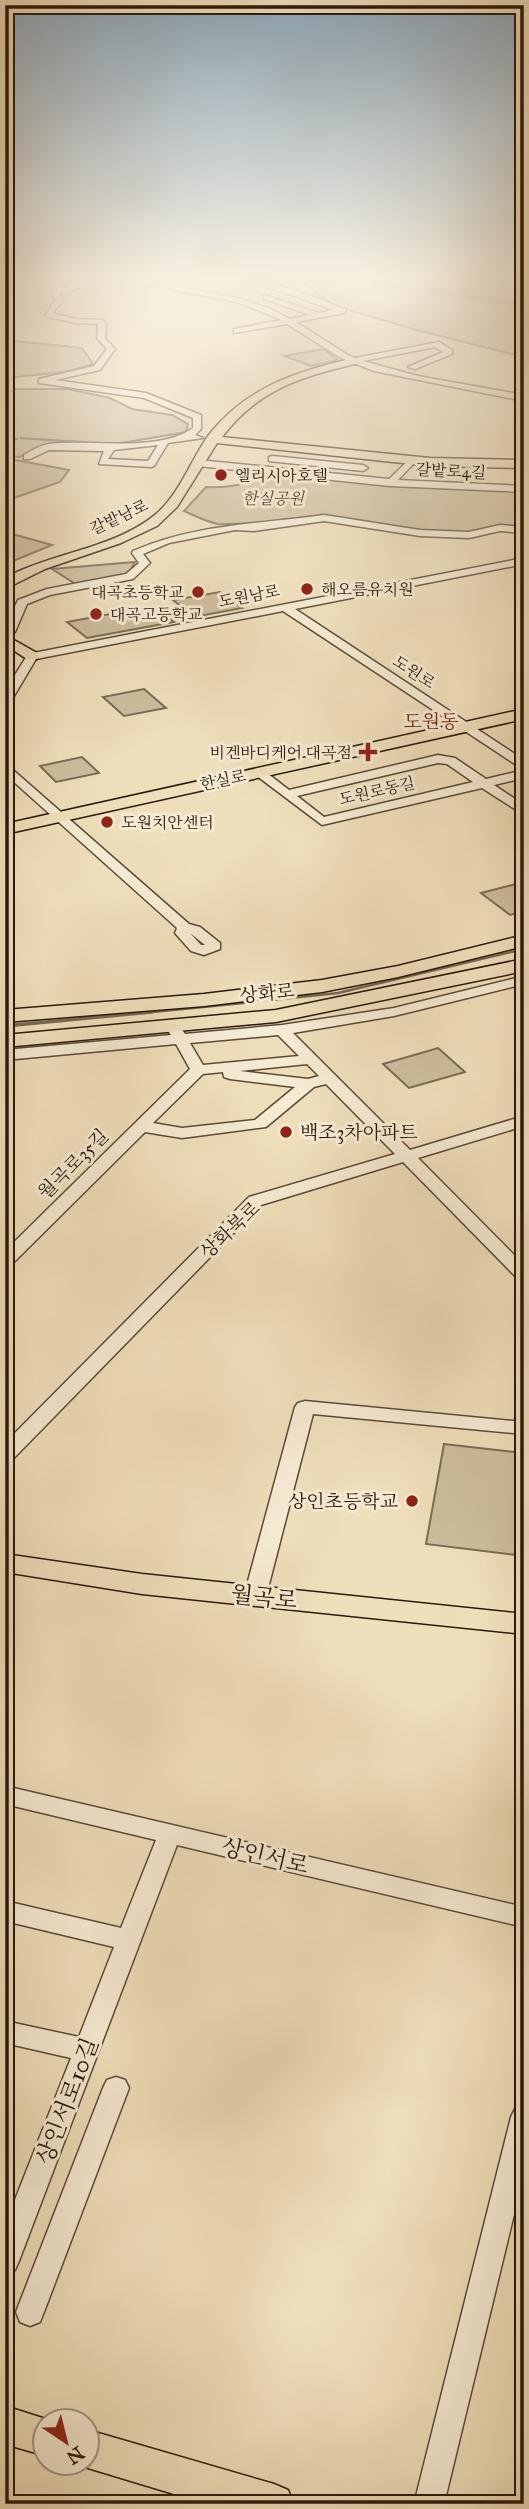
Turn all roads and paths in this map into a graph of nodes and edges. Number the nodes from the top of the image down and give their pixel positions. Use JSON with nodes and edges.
{"nodes":[{"id":1,"x":140,"y":395,"type":"edge"},
{"id":2,"x":255,"y":395,"type":"edge"},
{"id":3,"x":186,"y":437,"type":"junction"},
{"id":4,"x":212,"y":439,"type":"junction"},
{"id":5,"x":164,"y":442,"type":"junction"},
{"id":6,"x":110,"y":449,"type":"junction"},
{"id":7,"x":27,"y":457,"type":"dead end"},
{"id":8,"x":246,"y":457,"type":"dead end"},
{"id":9,"x":266,"y":458,"type":"dead end"},
{"id":10,"x":412,"y":460,"type":"junction"},
{"id":11,"x":198,"y":463,"type":"junction"},
{"id":12,"x":524,"y":464,"type":"edge"},
{"id":13,"x":234,"y":467,"type":"junction"},
{"id":14,"x":400,"y":472,"type":"junction"},
{"id":15,"x":510,"y":477,"type":"dead end"},
{"id":16,"x":390,"y":483,"type":"junction"},
{"id":17,"x":524,"y":489,"type":"edge"},
{"id":18,"x":524,"y":530,"type":"edge"},
{"id":19,"x":133,"y":533,"type":"junction"},
{"id":20,"x":166,"y":540,"type":"junction"},
{"id":21,"x":524,"y":561,"type":"edge"},
{"id":22,"x":5,"y":585,"type":"edge"},
{"id":23,"x":285,"y":607,"type":"junction"},
{"id":24,"x":5,"y":631,"type":"edge"},
{"id":25,"x":5,"y":639,"type":"edge"},
{"id":26,"x":32,"y":656,"type":"junction"},
{"id":27,"x":5,"y":701,"type":"edge"},
{"id":28,"x":524,"y":708,"type":"edge"},
{"id":29,"x":524,"y":714,"type":"edge"},
{"id":30,"x":462,"y":724,"type":"junction"},
{"id":31,"x":524,"y":766,"type":"edge"},
{"id":32,"x":5,"y":767,"type":"edge"},
{"id":33,"x":259,"y":773,"type":"junction"},
{"id":34,"x":524,"y":774,"type":"edge"},
{"id":35,"x":483,"y":784,"type":"junction"},
{"id":36,"x":287,"y":794,"type":"junction"},
{"id":37,"x":524,"y":811,"type":"edge"},
{"id":38,"x":57,"y":814,"type":"junction"},
{"id":39,"x":5,"y":822,"type":"edge"},
{"id":40,"x":5,"y":829,"type":"edge"},
{"id":41,"x":184,"y":927,"type":"dead end"},
{"id":42,"x":524,"y":940,"type":"edge"},
{"id":43,"x":524,"y":965,"type":"edge"},
{"id":44,"x":524,"y":980,"type":"edge"},
{"id":45,"x":5,"y":1016,"type":"edge"},
{"id":46,"x":282,"y":1030,"type":"junction"},
{"id":47,"x":176,"y":1032,"type":"junction"},
{"id":48,"x":5,"y":1041,"type":"edge"},
{"id":49,"x":5,"y":1055,"type":"edge"},
{"id":50,"x":313,"y":1059,"type":"junction"},
{"id":51,"x":198,"y":1070,"type":"junction"},
{"id":52,"x":330,"y":1078,"type":"junction"},
{"id":53,"x":308,"y":1084,"type":"junction"},
{"id":54,"x":524,"y":1121,"type":"edge"},
{"id":55,"x":141,"y":1126,"type":"junction"},
{"id":56,"x":407,"y":1155,"type":"junction"},
{"id":57,"x":5,"y":1261,"type":"edge"},
{"id":58,"x":524,"y":1275,"type":"edge"},
{"id":59,"x":524,"y":1427,"type":"edge"},
{"id":60,"x":5,"y":1455,"type":"edge"},
{"id":61,"x":5,"y":1563,"type":"edge"},
{"id":62,"x":255,"y":1596,"type":"junction"},
{"id":63,"x":524,"y":1624,"type":"edge"},
{"id":64,"x":5,"y":1795,"type":"edge"},
{"id":65,"x":170,"y":1833,"type":"junction"},
{"id":66,"x":5,"y":1911,"type":"edge"},
{"id":67,"x":524,"y":1917,"type":"edge"},
{"id":68,"x":129,"y":1940,"type":"junction"},
{"id":69,"x":5,"y":2032,"type":"edge"},
{"id":70,"x":87,"y":2050,"type":"junction"},
{"id":71,"x":116,"y":2088,"type":"dead end"},
{"id":72,"x":524,"y":2117,"type":"edge"},
{"id":73,"x":5,"y":2261,"type":"edge"},
{"id":74,"x":30,"y":2312,"type":"dead end"},
{"id":75,"x":5,"y":2425,"type":"edge"},
{"id":76,"x":32,"y":2433,"type":"edge"},
{"id":77,"x":102,"y":2453,"type":"edge"},
{"id":78,"x":274,"y":2504,"type":"edge"},
{"id":79,"x":429,"y":2504,"type":"edge"}],
"edges":[{"from":1,"to":3,"type":"street"},
{"from":2,"to":4,"type":"main road","name":"갈밭남로"},
{"from":3,"to":4,"type":"street"},
{"from":3,"to":5,"type":"street"},
{"from":4,"to":10,"type":"main road"},
{"from":4,"to":11,"type":"main road","name":"갈밭남로"},
{"from":5,"to":6,"type":"street"},
{"from":5,"to":6,"type":"street"},
{"from":6,"to":7,"type":"street"},
{"from":8,"to":13,"type":"street"},
{"from":9,"to":14,"type":"street"},
{"from":10,"to":12,"type":"main road"},
{"from":10,"to":14,"type":"street","name":"갈밭로4길"},
{"from":11,"to":13,"type":"street"},
{"from":11,"to":19,"type":"main road","name":"갈밭남로"},
{"from":13,"to":16,"type":"street"},
{"from":14,"to":15,"type":"street","name":"갈밭로4길"},
{"from":14,"to":16,"type":"street","name":"갈밭로4길"},
{"from":16,"to":17,"type":"street","name":"갈밭로4길"},
{"from":18,"to":20,"type":"street"},
{"from":19,"to":20,"type":"street"},
{"from":19,"to":22,"type":"main road","name":"갈밭남로"},
{"from":20,"to":24,"type":"street"},
{"from":21,"to":23,"type":"street","name":"도원남로"},
{"from":23,"to":26,"type":"street","name":"도원남로"},
{"from":23,"to":30,"type":"street","name":"도원로"},
{"from":25,"to":26,"type":"main road"},
{"from":26,"to":27,"type":"street"},
{"from":28,"to":30,"type":"main road","name":"한실로"},
{"from":29,"to":30,"type":"main road","name":"한실로"},
{"from":30,"to":31,"type":"street","name":"도원로"},
{"from":30,"to":33,"type":"main road","name":"한실로"},
{"from":30,"to":38,"type":"main road","name":"한실로"},
{"from":32,"to":38,"type":"street"},
{"from":33,"to":36,"type":"street","name":"도원로동길"},
{"from":33,"to":38,"type":"main road","name":"한실로"},
{"from":34,"to":35,"type":"street","name":"도원로동길"},
{"from":35,"to":36,"type":"street","name":"도원로동길"},
{"from":35,"to":36,"type":"street","name":"도원로동길"},
{"from":35,"to":37,"type":"street"},
{"from":38,"to":39,"type":"main road","name":"한실로"},
{"from":38,"to":40,"type":"main road","name":"한실로"},
{"from":38,"to":41,"type":"street"},
{"from":42,"to":45,"type":"main road","name":"상화로"},
{"from":43,"to":47,"type":"main road","name":"상화로"},
{"from":44,"to":46,"type":"street"},
{"from":46,"to":47,"type":"street"},
{"from":46,"to":50,"type":"street"},
{"from":47,"to":48,"type":"main road","name":"상화로"},
{"from":47,"to":49,"type":"street"},
{"from":47,"to":51,"type":"street"},
{"from":50,"to":51,"type":"street"},
{"from":50,"to":52,"type":"street"},
{"from":51,"to":53,"type":"street"},
{"from":51,"to":55,"type":"street","name":"월곡로35길"},
{"from":52,"to":53,"type":"street"},
{"from":52,"to":56,"type":"street"},
{"from":53,"to":55,"type":"street"},
{"from":54,"to":56,"type":"street","name":"상화북로"},
{"from":55,"to":57,"type":"street","name":"월곡로35길"},
{"from":56,"to":58,"type":"street"},
{"from":56,"to":60,"type":"street","name":"상화북로"},
{"from":59,"to":62,"type":"street"},
{"from":61,"to":62,"type":"main road","name":"월곡로"},
{"from":62,"to":63,"type":"main road","name":"월곡로"},
{"from":64,"to":65,"type":"street","name":"상인서로"},
{"from":65,"to":67,"type":"street","name":"상인서로"},
{"from":65,"to":68,"type":"street","name":"상인서로10길"},
{"from":66,"to":68,"type":"street"},
{"from":68,"to":70,"type":"street","name":"상인서로10길"},
{"from":69,"to":70,"type":"street"},
{"from":70,"to":73,"type":"street","name":"상인서로10길"},
{"from":71,"to":74,"type":"street"},
{"from":72,"to":79,"type":"street"},
{"from":75,"to":76,"type":"main road"},
{"from":77,"to":78,"type":"main road"}]}
